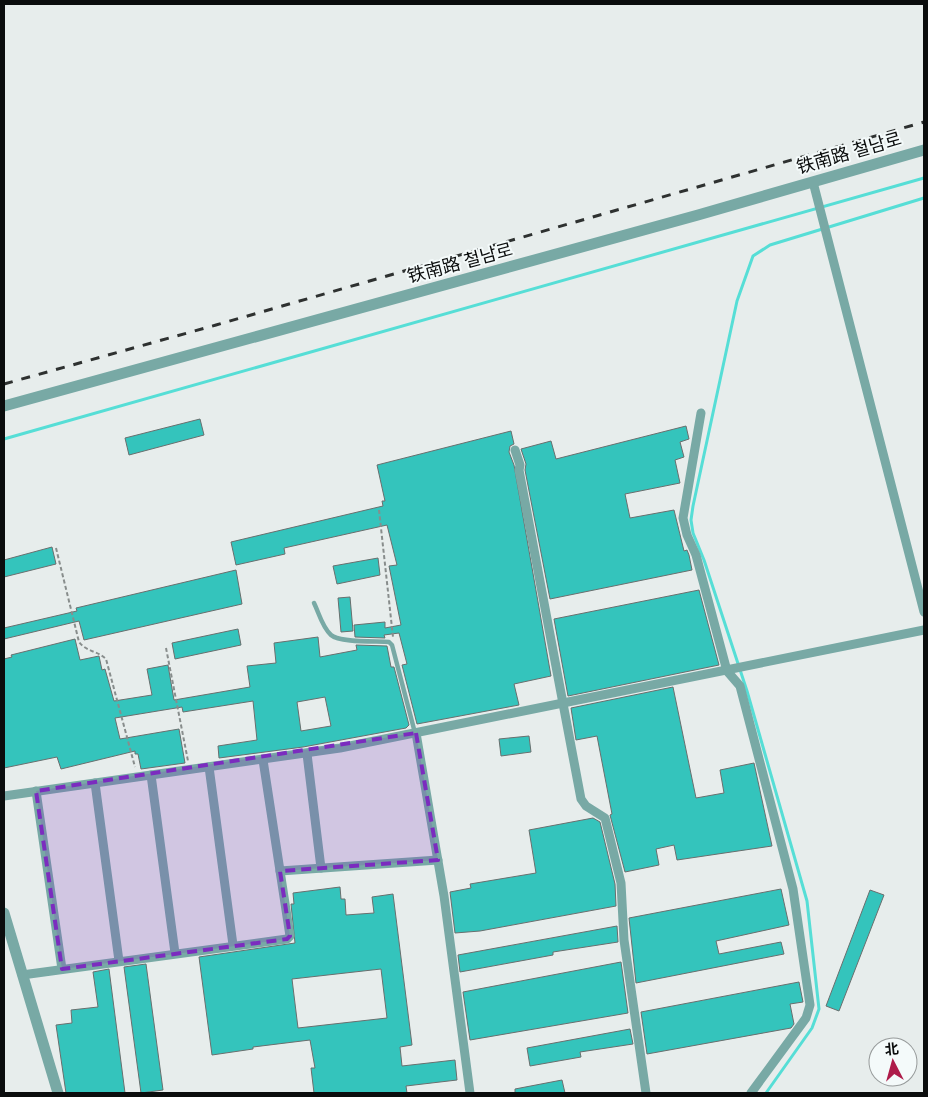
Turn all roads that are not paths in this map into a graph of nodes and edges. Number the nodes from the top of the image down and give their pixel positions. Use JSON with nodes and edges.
{"nodes":[{"id":1,"x":924,"y":150,"type":"edge"},
{"id":2,"x":812,"y":182,"type":"junction"},
{"id":3,"x":4,"y":406,"type":"edge"},
{"id":4,"x":701,"y":413,"type":"dead end"},
{"id":5,"x":515,"y":450,"type":"dead end"},
{"id":6,"x":314,"y":603,"type":"dead end"},
{"id":7,"x":924,"y":612,"type":"edge"},
{"id":8,"x":924,"y":630,"type":"edge"},
{"id":9,"x":731,"y":670,"type":"junction"},
{"id":10,"x":564,"y":704,"type":"junction"},
{"id":11,"x":415,"y":733,"type":"junction"},
{"id":12,"x":307,"y":754,"type":"junction"},
{"id":13,"x":263,"y":760,"type":"junction"},
{"id":14,"x":209,"y":767,"type":"junction"},
{"id":15,"x":151,"y":775,"type":"junction"},
{"id":16,"x":95,"y":783,"type":"junction"},
{"id":17,"x":36,"y":791,"type":"junction"},
{"id":18,"x":4,"y":796,"type":"edge"},
{"id":19,"x":438,"y":860,"type":"junction"},
{"id":20,"x":321,"y":868,"type":"junction"},
{"id":21,"x":280,"y":871,"type":"junction"},
{"id":22,"x":4,"y":913,"type":"edge"},
{"id":23,"x":233,"y":945,"type":"junction"},
{"id":24,"x":176,"y":953,"type":"junction"},
{"id":25,"x":119,"y":961,"type":"junction"},
{"id":26,"x":62,"y":969,"type":"junction"},
{"id":27,"x":22,"y":975,"type":"junction"},
{"id":28,"x":58,"y":1093,"type":"edge"},
{"id":29,"x":470,"y":1093,"type":"edge"},
{"id":30,"x":646,"y":1093,"type":"edge"},
{"id":31,"x":751,"y":1093,"type":"edge"}],
"edges":[{"from":1,"to":2,"type":"street","name":"铁南路 철남로"},
{"from":2,"to":3,"type":"street","name":"铁南路 철남로"},
{"from":2,"to":7,"type":"street"},
{"from":4,"to":9,"type":"street"},
{"from":5,"to":10,"type":"street"},
{"from":6,"to":11,"type":"lane"},
{"from":8,"to":9,"type":"street"},
{"from":9,"to":10,"type":"street"},
{"from":9,"to":31,"type":"street"},
{"from":10,"to":11,"type":"street"},
{"from":10,"to":30,"type":"street"},
{"from":11,"to":12,"type":"street"},
{"from":11,"to":19,"type":"street"},
{"from":12,"to":13,"type":"street"},
{"from":12,"to":20,"type":"street"},
{"from":13,"to":14,"type":"street"},
{"from":13,"to":21,"type":"street"},
{"from":14,"to":15,"type":"street"},
{"from":14,"to":23,"type":"street"},
{"from":15,"to":16,"type":"street"},
{"from":15,"to":24,"type":"street"},
{"from":16,"to":17,"type":"street"},
{"from":16,"to":25,"type":"street"},
{"from":17,"to":18,"type":"street"},
{"from":17,"to":26,"type":"street"},
{"from":19,"to":20,"type":"street"},
{"from":19,"to":29,"type":"street"},
{"from":20,"to":21,"type":"street"},
{"from":21,"to":23,"type":"street"},
{"from":22,"to":27,"type":"street"},
{"from":23,"to":24,"type":"street"},
{"from":24,"to":25,"type":"street"},
{"from":25,"to":26,"type":"street"},
{"from":26,"to":27,"type":"street"},
{"from":27,"to":28,"type":"street"}]}
